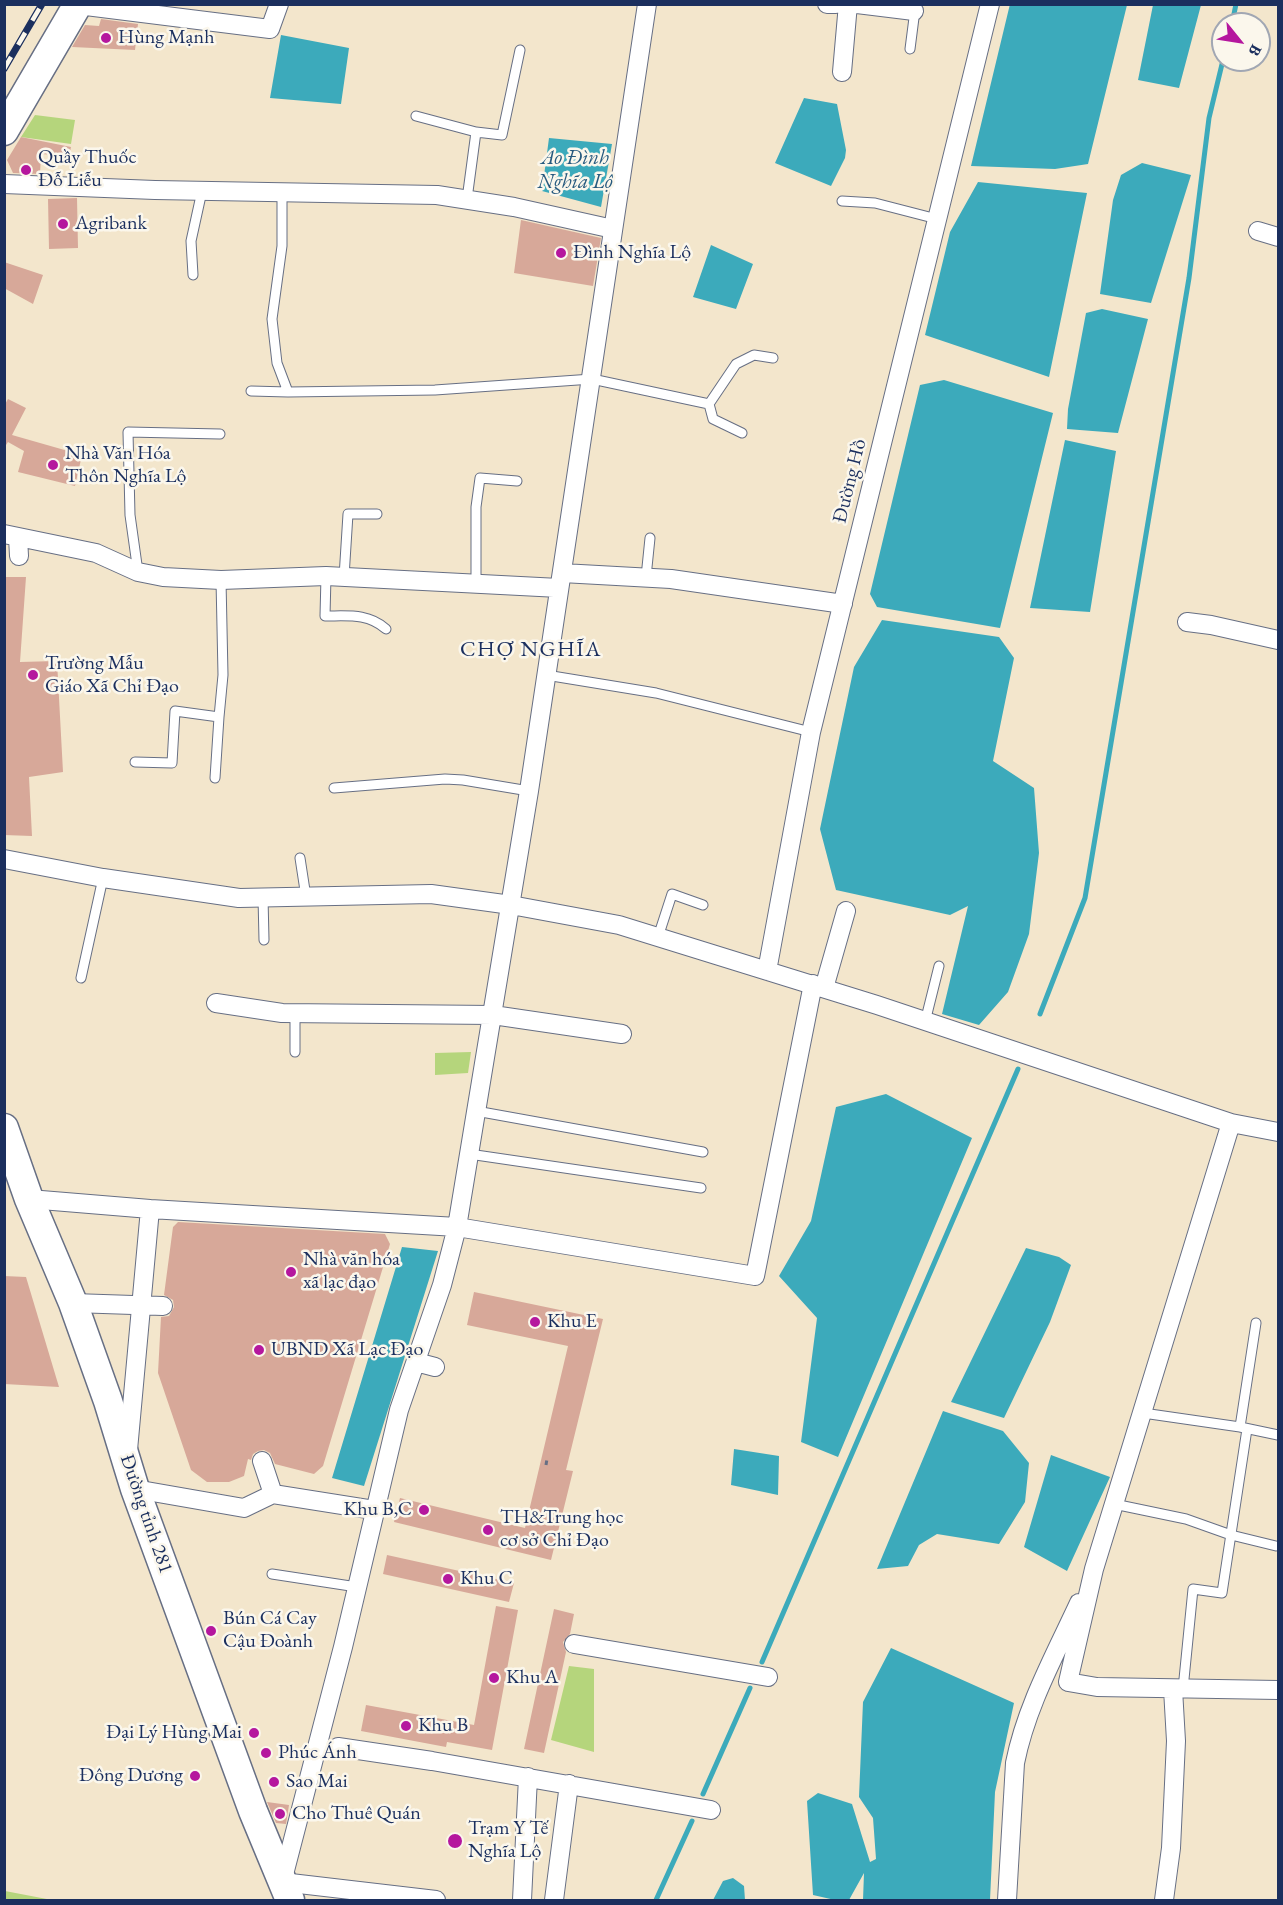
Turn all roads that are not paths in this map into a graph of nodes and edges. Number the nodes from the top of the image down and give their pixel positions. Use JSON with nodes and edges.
{"nodes":[{"id":1,"x":279,"y":4,"type":"edge"},
{"id":2,"x":647,"y":4,"type":"edge"},
{"id":3,"x":836,"y":4,"type":"edge"},
{"id":4,"x":848,"y":4,"type":"edge"},
{"id":5,"x":857,"y":4,"type":"edge"},
{"id":6,"x":990,"y":4,"type":"edge"},
{"id":7,"x":78,"y":5,"type":"edge"},
{"id":8,"x":829,"y":5,"type":"edge"},
{"id":9,"x":915,"y":8,"type":"edge"},
{"id":10,"x":910,"y":48,"type":"dead end"},
{"id":11,"x":520,"y":50,"type":"dead end"},
{"id":12,"x":842,"y":72,"type":"dead end"},
{"id":13,"x":416,"y":116,"type":"dead end"},
{"id":14,"x":4,"y":131,"type":"edge"},
{"id":15,"x":476,"y":132,"type":"junction"},
{"id":16,"x":4,"y":184,"type":"edge"},
{"id":17,"x":202,"y":191,"type":"junction"},
{"id":18,"x":282,"y":192,"type":"junction"},
{"id":19,"x":467,"y":199,"type":"junction"},
{"id":20,"x":842,"y":201,"type":"dead end"},
{"id":21,"x":937,"y":219,"type":"junction"},
{"id":22,"x":613,"y":229,"type":"junction"},
{"id":23,"x":1258,"y":231,"type":"dead end"},
{"id":24,"x":1278,"y":237,"type":"edge"},
{"id":25,"x":193,"y":275,"type":"dead end"},
{"id":26,"x":773,"y":358,"type":"dead end"},
{"id":27,"x":592,"y":379,"type":"junction"},
{"id":28,"x":251,"y":391,"type":"dead end"},
{"id":29,"x":288,"y":392,"type":"junction"},
{"id":30,"x":709,"y":404,"type":"junction"},
{"id":31,"x":742,"y":433,"type":"dead end"},
{"id":32,"x":220,"y":434,"type":"dead end"},
{"id":33,"x":517,"y":481,"type":"dead end"},
{"id":34,"x":377,"y":514,"type":"dead end"},
{"id":35,"x":22,"y":535,"type":"edge"},
{"id":36,"x":650,"y":538,"type":"dead end"},
{"id":37,"x":19,"y":556,"type":"dead end"},
{"id":38,"x":138,"y":572,"type":"junction"},
{"id":39,"x":326,"y":576,"type":"junction"},
{"id":40,"x":344,"y":577,"type":"junction"},
{"id":41,"x":646,"y":577,"type":"junction"},
{"id":42,"x":222,"y":580,"type":"junction"},
{"id":43,"x":561,"y":580,"type":"junction"},
{"id":44,"x":476,"y":583,"type":"junction"},
{"id":45,"x":843,"y":604,"type":"junction"},
{"id":46,"x":1187,"y":622,"type":"dead end"},
{"id":47,"x":386,"y":629,"type":"dead end"},
{"id":48,"x":1278,"y":640,"type":"edge"},
{"id":49,"x":546,"y":675,"type":"junction"},
{"id":50,"x":219,"y":717,"type":"junction"},
{"id":51,"x":811,"y":732,"type":"junction"},
{"id":52,"x":135,"y":762,"type":"dead end"},
{"id":53,"x":215,"y":778,"type":"dead end"},
{"id":54,"x":334,"y":788,"type":"dead end"},
{"id":55,"x":529,"y":791,"type":"junction"},
{"id":56,"x":300,"y":858,"type":"dead end"},
{"id":57,"x":4,"y":859,"type":"edge"},
{"id":58,"x":103,"y":878,"type":"junction"},
{"id":59,"x":262,"y":897,"type":"junction"},
{"id":60,"x":306,"y":897,"type":"junction"},
{"id":61,"x":511,"y":905,"type":"junction"},
{"id":62,"x":704,"y":906,"type":"dead end"},
{"id":63,"x":846,"y":911,"type":"dead end"},
{"id":64,"x":658,"y":937,"type":"junction"},
{"id":65,"x":264,"y":940,"type":"dead end"},
{"id":66,"x":939,"y":966,"type":"dead end"},
{"id":67,"x":767,"y":971,"type":"junction"},
{"id":68,"x":81,"y":978,"type":"dead end"},
{"id":69,"x":818,"y":986,"type":"junction"},
{"id":70,"x":216,"y":1003,"type":"dead end"},
{"id":71,"x":295,"y":1013,"type":"junction"},
{"id":72,"x":493,"y":1015,"type":"junction"},
{"id":73,"x":925,"y":1022,"type":"junction"},
{"id":74,"x":622,"y":1034,"type":"dead end"},
{"id":75,"x":294,"y":1052,"type":"dead end"},
{"id":76,"x":476,"y":1111,"type":"junction"},
{"id":77,"x":1231,"y":1123,"type":"junction"},
{"id":78,"x":4,"y":1128,"type":"edge"},
{"id":79,"x":1278,"y":1132,"type":"edge"},
{"id":80,"x":703,"y":1152,"type":"dead end"},
{"id":81,"x":469,"y":1154,"type":"junction"},
{"id":82,"x":701,"y":1188,"type":"dead end"},
{"id":83,"x":29,"y":1199,"type":"junction"},
{"id":84,"x":150,"y":1209,"type":"junction"},
{"id":85,"x":457,"y":1227,"type":"junction"},
{"id":86,"x":73,"y":1303,"type":"junction"},
{"id":87,"x":163,"y":1306,"type":"dead end"},
{"id":88,"x":140,"y":1307,"type":"junction"},
{"id":89,"x":1256,"y":1323,"type":"dead end"},
{"id":90,"x":416,"y":1362,"type":"junction"},
{"id":91,"x":435,"y":1367,"type":"dead end"},
{"id":92,"x":1143,"y":1413,"type":"junction"},
{"id":93,"x":1244,"y":1428,"type":"junction"},
{"id":94,"x":1278,"y":1435,"type":"edge"},
{"id":95,"x":127,"y":1457,"type":"junction"},
{"id":96,"x":262,"y":1461,"type":"dead end"},
{"id":97,"x":135,"y":1488,"type":"junction"},
{"id":98,"x":273,"y":1494,"type":"junction"},
{"id":99,"x":1114,"y":1504,"type":"junction"},
{"id":100,"x":374,"y":1510,"type":"junction"},
{"id":101,"x":1231,"y":1535,"type":"junction"},
{"id":102,"x":1276,"y":1546,"type":"dead end"},
{"id":103,"x":1094,"y":1569,"type":"junction"},
{"id":104,"x":272,"y":1574,"type":"dead end"},
{"id":105,"x":357,"y":1587,"type":"junction"},
{"id":106,"x":574,"y":1644,"type":"dead end"},
{"id":107,"x":1046,"y":1675,"type":"junction"},
{"id":108,"x":768,"y":1677,"type":"dead end"},
{"id":109,"x":1068,"y":1682,"type":"junction"},
{"id":110,"x":1178,"y":1689,"type":"junction"},
{"id":111,"x":1278,"y":1690,"type":"edge"},
{"id":112,"x":338,"y":1747,"type":"dead end"},
{"id":113,"x":528,"y":1777,"type":"junction"},
{"id":114,"x":569,"y":1784,"type":"junction"},
{"id":115,"x":711,"y":1810,"type":"dead end"},
{"id":116,"x":283,"y":1894,"type":"edge"},
{"id":117,"x":436,"y":1900,"type":"edge"},
{"id":118,"x":522,"y":1900,"type":"edge"},
{"id":119,"x":554,"y":1900,"type":"edge"},
{"id":120,"x":1007,"y":1900,"type":"edge"},
{"id":121,"x":1164,"y":1900,"type":"edge"}],
"edges":[{"from":1,"to":7,"type":"street"},
{"from":2,"to":22,"type":"street"},
{"from":3,"to":8,"type":"street"},
{"from":4,"to":12,"type":"street"},
{"from":5,"to":9,"type":"street"},
{"from":6,"to":21,"type":"street","name":"Đường Hồ"},
{"from":7,"to":14,"type":"main road"},
{"from":9,"to":10,"type":"lane"},
{"from":11,"to":15,"type":"lane"},
{"from":13,"to":15,"type":"lane"},
{"from":15,"to":19,"type":"lane"},
{"from":16,"to":17,"type":"street"},
{"from":17,"to":18,"type":"street"},
{"from":17,"to":25,"type":"lane"},
{"from":18,"to":19,"type":"street"},
{"from":18,"to":29,"type":"lane"},
{"from":19,"to":22,"type":"street"},
{"from":20,"to":21,"type":"lane"},
{"from":21,"to":45,"type":"street","name":"Đường Hồ"},
{"from":22,"to":27,"type":"street"},
{"from":23,"to":24,"type":"street"},
{"from":26,"to":30,"type":"lane"},
{"from":27,"to":29,"type":"lane"},
{"from":27,"to":30,"type":"lane"},
{"from":27,"to":43,"type":"street"},
{"from":28,"to":29,"type":"lane"},
{"from":30,"to":31,"type":"lane"},
{"from":32,"to":38,"type":"lane"},
{"from":33,"to":44,"type":"lane"},
{"from":34,"to":40,"type":"lane"},
{"from":35,"to":37,"type":"street"},
{"from":35,"to":38,"type":"street"},
{"from":36,"to":41,"type":"lane"},
{"from":38,"to":42,"type":"street"},
{"from":39,"to":40,"type":"street"},
{"from":39,"to":42,"type":"street"},
{"from":39,"to":47,"type":"lane"},
{"from":40,"to":44,"type":"street"},
{"from":41,"to":43,"type":"street"},
{"from":41,"to":45,"type":"street"},
{"from":42,"to":50,"type":"lane"},
{"from":43,"to":44,"type":"street"},
{"from":43,"to":49,"type":"street"},
{"from":45,"to":51,"type":"street","name":"Đường Hồ"},
{"from":46,"to":48,"type":"street"},
{"from":49,"to":51,"type":"lane"},
{"from":49,"to":55,"type":"street"},
{"from":50,"to":52,"type":"lane"},
{"from":50,"to":53,"type":"lane"},
{"from":51,"to":67,"type":"street","name":"Đường Hồ"},
{"from":54,"to":55,"type":"lane"},
{"from":55,"to":61,"type":"street"},
{"from":56,"to":60,"type":"lane"},
{"from":57,"to":58,"type":"street"},
{"from":58,"to":59,"type":"street"},
{"from":58,"to":68,"type":"lane"},
{"from":59,"to":60,"type":"street"},
{"from":59,"to":65,"type":"lane"},
{"from":60,"to":61,"type":"street"},
{"from":61,"to":64,"type":"street"},
{"from":61,"to":72,"type":"street"},
{"from":62,"to":64,"type":"lane"},
{"from":63,"to":69,"type":"street"},
{"from":64,"to":67,"type":"street"},
{"from":66,"to":73,"type":"lane"},
{"from":67,"to":69,"type":"street"},
{"from":69,"to":73,"type":"street"},
{"from":69,"to":85,"type":"street"},
{"from":70,"to":71,"type":"street"},
{"from":71,"to":72,"type":"street"},
{"from":71,"to":75,"type":"lane"},
{"from":72,"to":74,"type":"street"},
{"from":72,"to":76,"type":"street"},
{"from":73,"to":77,"type":"street"},
{"from":76,"to":80,"type":"lane"},
{"from":76,"to":81,"type":"street"},
{"from":77,"to":79,"type":"street"},
{"from":77,"to":92,"type":"street"},
{"from":78,"to":83,"type":"main road","name":"Đường tỉnh 281"},
{"from":81,"to":82,"type":"lane"},
{"from":81,"to":85,"type":"street"},
{"from":83,"to":84,"type":"street"},
{"from":83,"to":86,"type":"main road","name":"Đường tỉnh 281"},
{"from":84,"to":85,"type":"street"},
{"from":84,"to":88,"type":"street"},
{"from":85,"to":90,"type":"street"},
{"from":86,"to":88,"type":"street"},
{"from":86,"to":95,"type":"main road","name":"Đường tỉnh 281"},
{"from":87,"to":88,"type":"street"},
{"from":88,"to":95,"type":"street"},
{"from":89,"to":93,"type":"lane"},
{"from":90,"to":91,"type":"street"},
{"from":90,"to":100,"type":"street"},
{"from":92,"to":93,"type":"lane"},
{"from":92,"to":99,"type":"street"},
{"from":93,"to":94,"type":"lane"},
{"from":93,"to":101,"type":"lane"},
{"from":95,"to":97,"type":"main road","name":"Đường tỉnh 281"},
{"from":96,"to":98,"type":"street"},
{"from":97,"to":98,"type":"street"},
{"from":97,"to":116,"type":"main road","name":"Đường tỉnh 281"},
{"from":98,"to":100,"type":"street"},
{"from":99,"to":101,"type":"lane"},
{"from":99,"to":103,"type":"street"},
{"from":100,"to":105,"type":"street"},
{"from":101,"to":102,"type":"lane"},
{"from":101,"to":110,"type":"lane"},
{"from":103,"to":107,"type":"street"},
{"from":103,"to":109,"type":"street"},
{"from":104,"to":105,"type":"lane"},
{"from":105,"to":116,"type":"street"},
{"from":106,"to":108,"type":"street"},
{"from":107,"to":109,"type":"street"},
{"from":107,"to":120,"type":"street"},
{"from":109,"to":110,"type":"street"},
{"from":110,"to":111,"type":"street"},
{"from":110,"to":121,"type":"street"},
{"from":112,"to":113,"type":"street"},
{"from":113,"to":114,"type":"street"},
{"from":113,"to":118,"type":"street"},
{"from":114,"to":115,"type":"street"},
{"from":114,"to":119,"type":"street"},
{"from":116,"to":117,"type":"street"}]}
